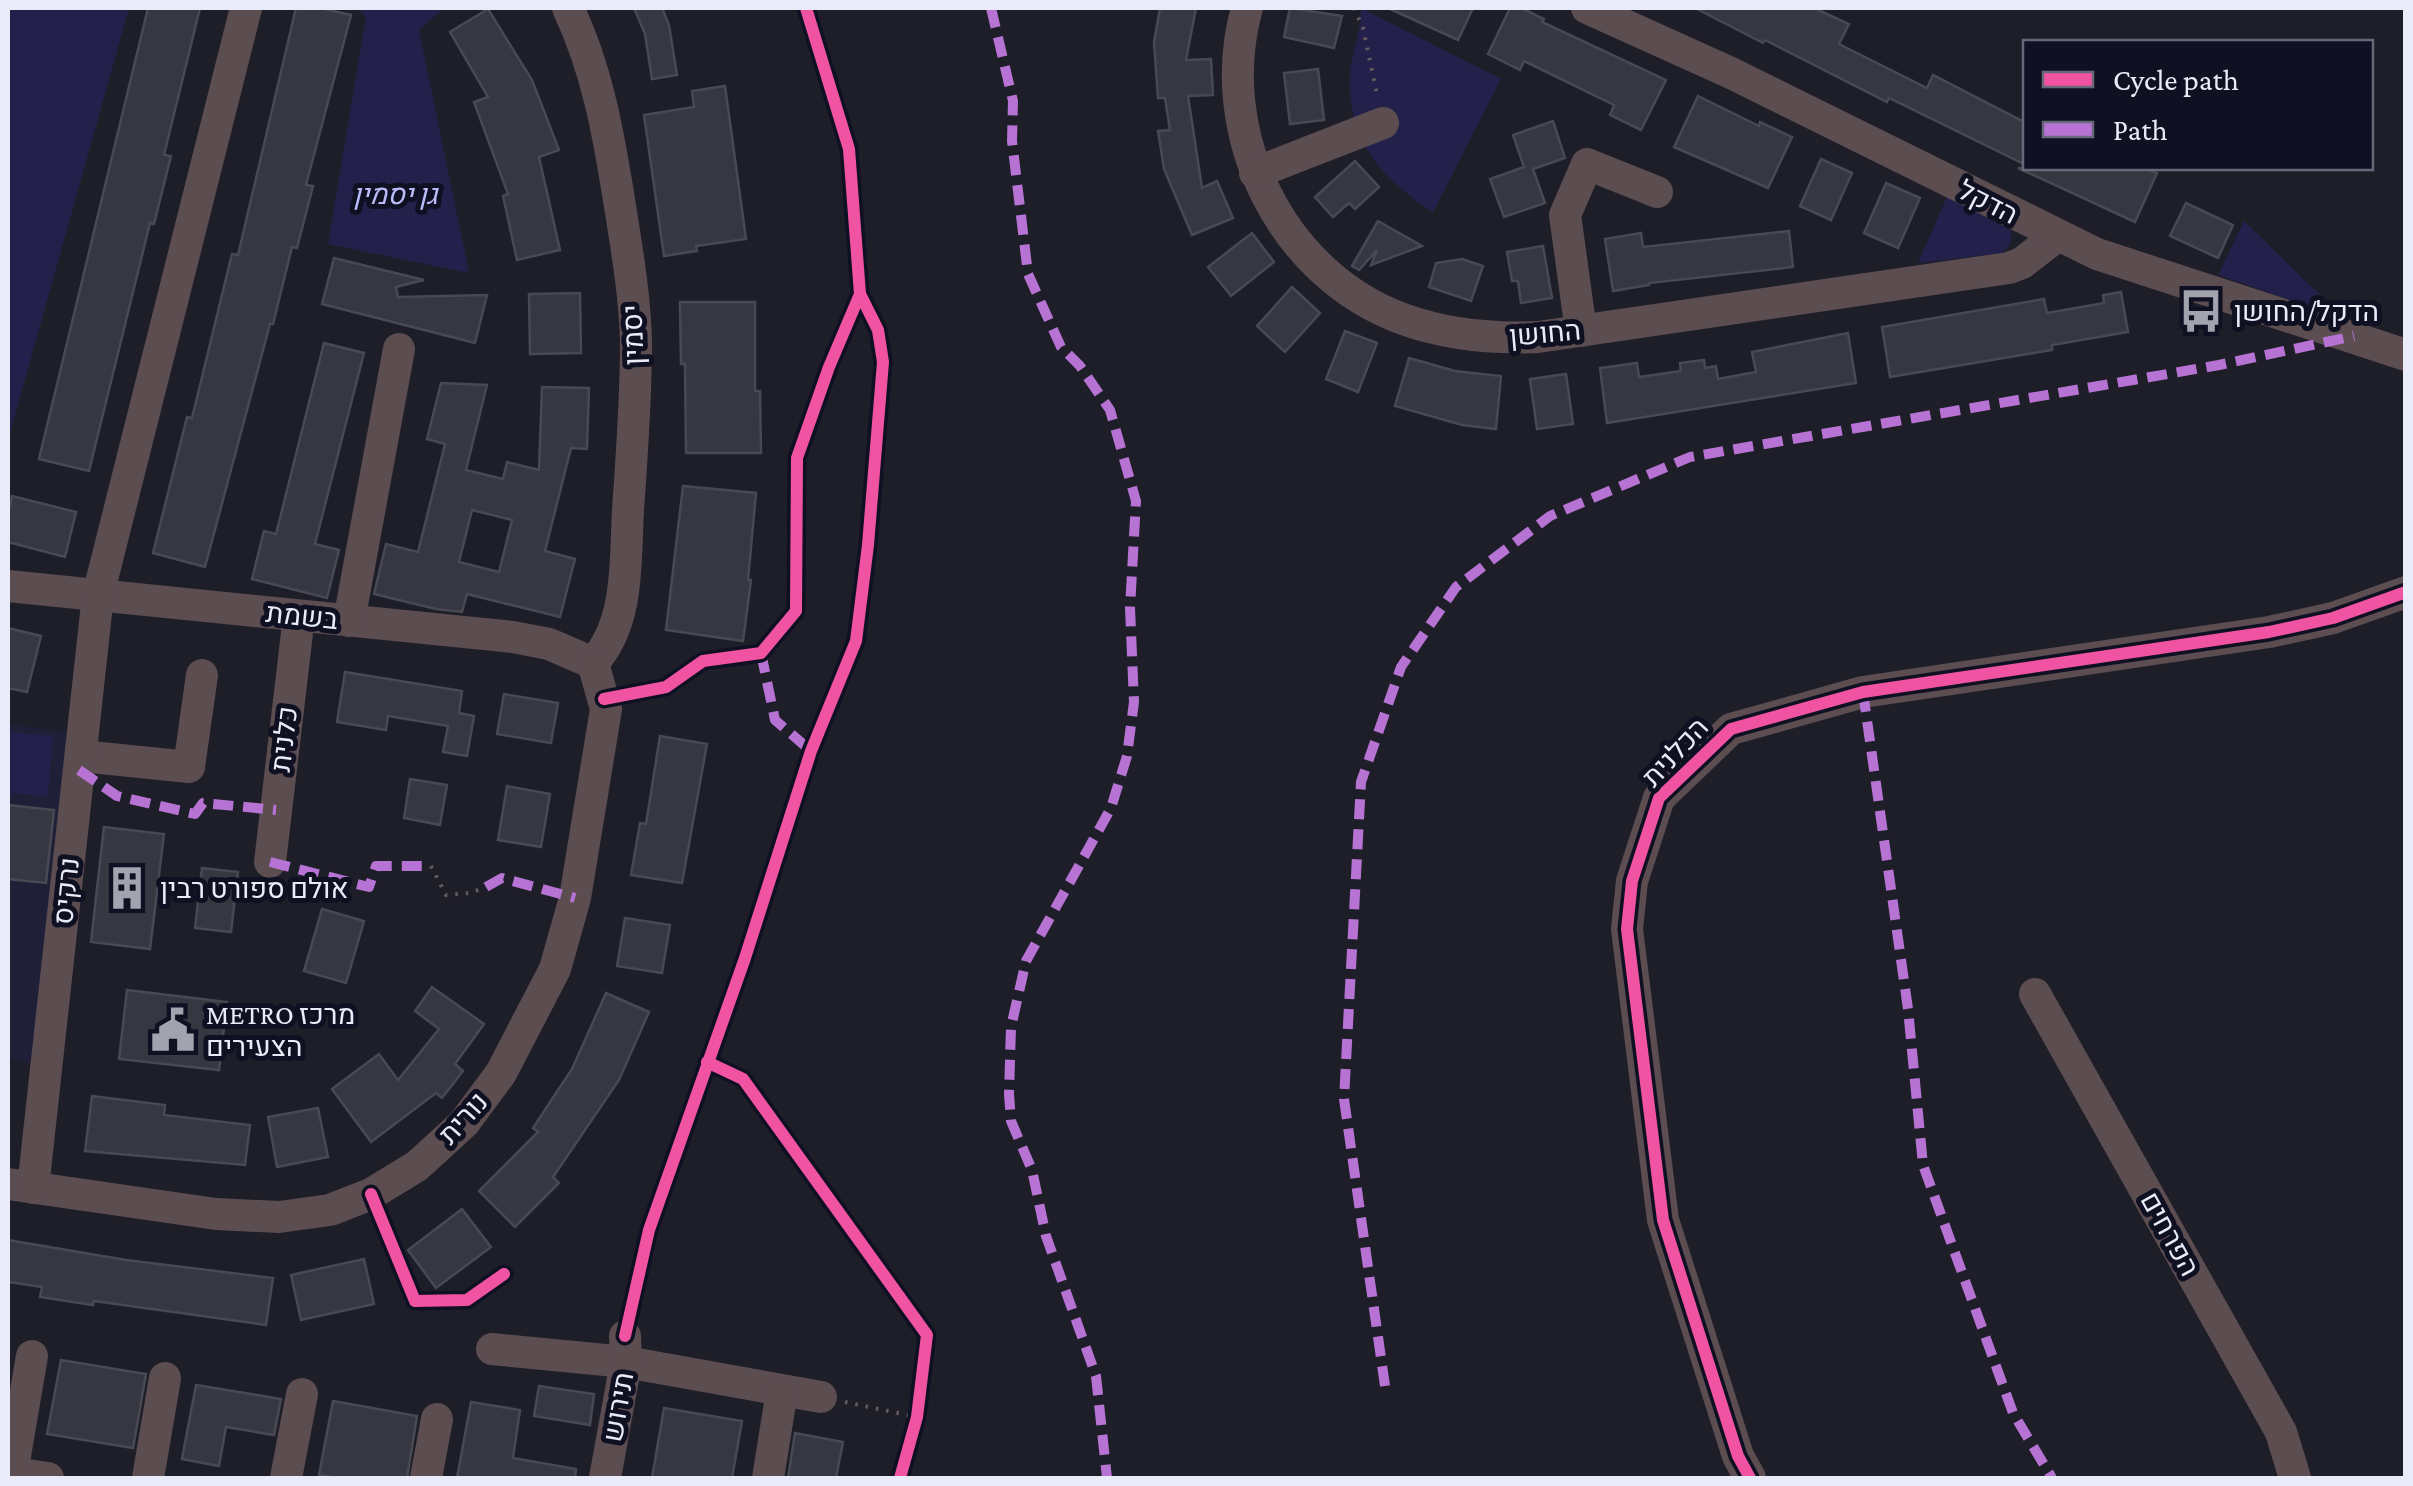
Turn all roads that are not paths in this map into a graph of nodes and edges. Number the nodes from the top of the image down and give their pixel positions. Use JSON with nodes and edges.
{"nodes":[{"id":1,"x":246,"y":8,"type":"edge"},
{"id":2,"x":568,"y":8,"type":"edge"},
{"id":3,"x":1247,"y":8,"type":"edge"},
{"id":4,"x":1587,"y":8,"type":"edge"},
{"id":5,"x":1383,"y":123,"type":"road end"},
{"id":6,"x":1255,"y":173,"type":"junction"},
{"id":7,"x":1657,"y":192,"type":"dead end"},
{"id":8,"x":2057,"y":236,"type":"junction"},
{"id":9,"x":1581,"y":331,"type":"junction"},
{"id":10,"x":398,"y":350,"type":"dead end"},
{"id":11,"x":2406,"y":354,"type":"edge"},
{"id":12,"x":8,"y":586,"type":"edge"},
{"id":13,"x":2406,"y":592,"type":"edge"},
{"id":14,"x":98,"y":595,"type":"junction"},
{"id":15,"x":299,"y":616,"type":"junction"},
{"id":16,"x":350,"y":620,"type":"junction"},
{"id":17,"x":593,"y":663,"type":"junction"},
{"id":18,"x":202,"y":675,"type":"dead end"},
{"id":19,"x":80,"y":756,"type":"junction"},
{"id":20,"x":270,"y":862,"type":"dead end"},
{"id":21,"x":2036,"y":994,"type":"dead end"},
{"id":22,"x":20,"y":1186,"type":"edge"},
{"id":23,"x":492,"y":1349,"type":"dead end"},
{"id":24,"x":626,"y":1349,"type":"junction"},
{"id":25,"x":32,"y":1356,"type":"dead end"},
{"id":26,"x":165,"y":1378,"type":"dead end"},
{"id":27,"x":782,"y":1391,"type":"junction"},
{"id":28,"x":302,"y":1394,"type":"dead end"},
{"id":29,"x":821,"y":1397,"type":"road end"},
{"id":30,"x":438,"y":1419,"type":"dead end"},
{"id":31,"x":10,"y":1472,"type":"edge"},
{"id":32,"x":48,"y":1478,"type":"edge"},
{"id":33,"x":148,"y":1478,"type":"edge"},
{"id":34,"x":286,"y":1478,"type":"edge"},
{"id":35,"x":426,"y":1478,"type":"edge"},
{"id":36,"x":605,"y":1478,"type":"edge"},
{"id":37,"x":768,"y":1478,"type":"edge"},
{"id":38,"x":1750,"y":1478,"type":"edge"},
{"id":39,"x":2295,"y":1478,"type":"edge"}],
"edges":[{"from":1,"to":14,"type":"street"},
{"from":2,"to":17,"type":"street","name":"יסמין"},
{"from":3,"to":6,"type":"street","name":"החושן"},
{"from":4,"to":8,"type":"street","name":"הדקל"},
{"from":5,"to":6,"type":"street"},
{"from":6,"to":9,"type":"street","name":"החושן"},
{"from":7,"to":9,"type":"street"},
{"from":8,"to":9,"type":"street","name":"החושן"},
{"from":8,"to":11,"type":"street","name":"הדקל"},
{"from":10,"to":16,"type":"street"},
{"from":12,"to":14,"type":"street","name":"בשמת"},
{"from":13,"to":38,"type":"street","name":"הכלנית"},
{"from":14,"to":15,"type":"street","name":"בשמת"},
{"from":14,"to":19,"type":"street","name":"נרקיס"},
{"from":15,"to":16,"type":"street","name":"בשמת"},
{"from":15,"to":20,"type":"street","name":"כלנית"},
{"from":16,"to":17,"type":"street","name":"בשמת"},
{"from":17,"to":22,"type":"street","name":"נורית"},
{"from":18,"to":19,"type":"street"},
{"from":19,"to":22,"type":"street","name":"נרקיס"},
{"from":21,"to":39,"type":"street","name":"הפרחים"},
{"from":23,"to":24,"type":"street"},
{"from":24,"to":27,"type":"street"},
{"from":24,"to":36,"type":"street","name":"תירוש"},
{"from":25,"to":31,"type":"street"},
{"from":26,"to":33,"type":"street"},
{"from":27,"to":29,"type":"street"},
{"from":27,"to":37,"type":"street"},
{"from":28,"to":34,"type":"street"},
{"from":30,"to":35,"type":"street"},
{"from":31,"to":32,"type":"street"}]}
